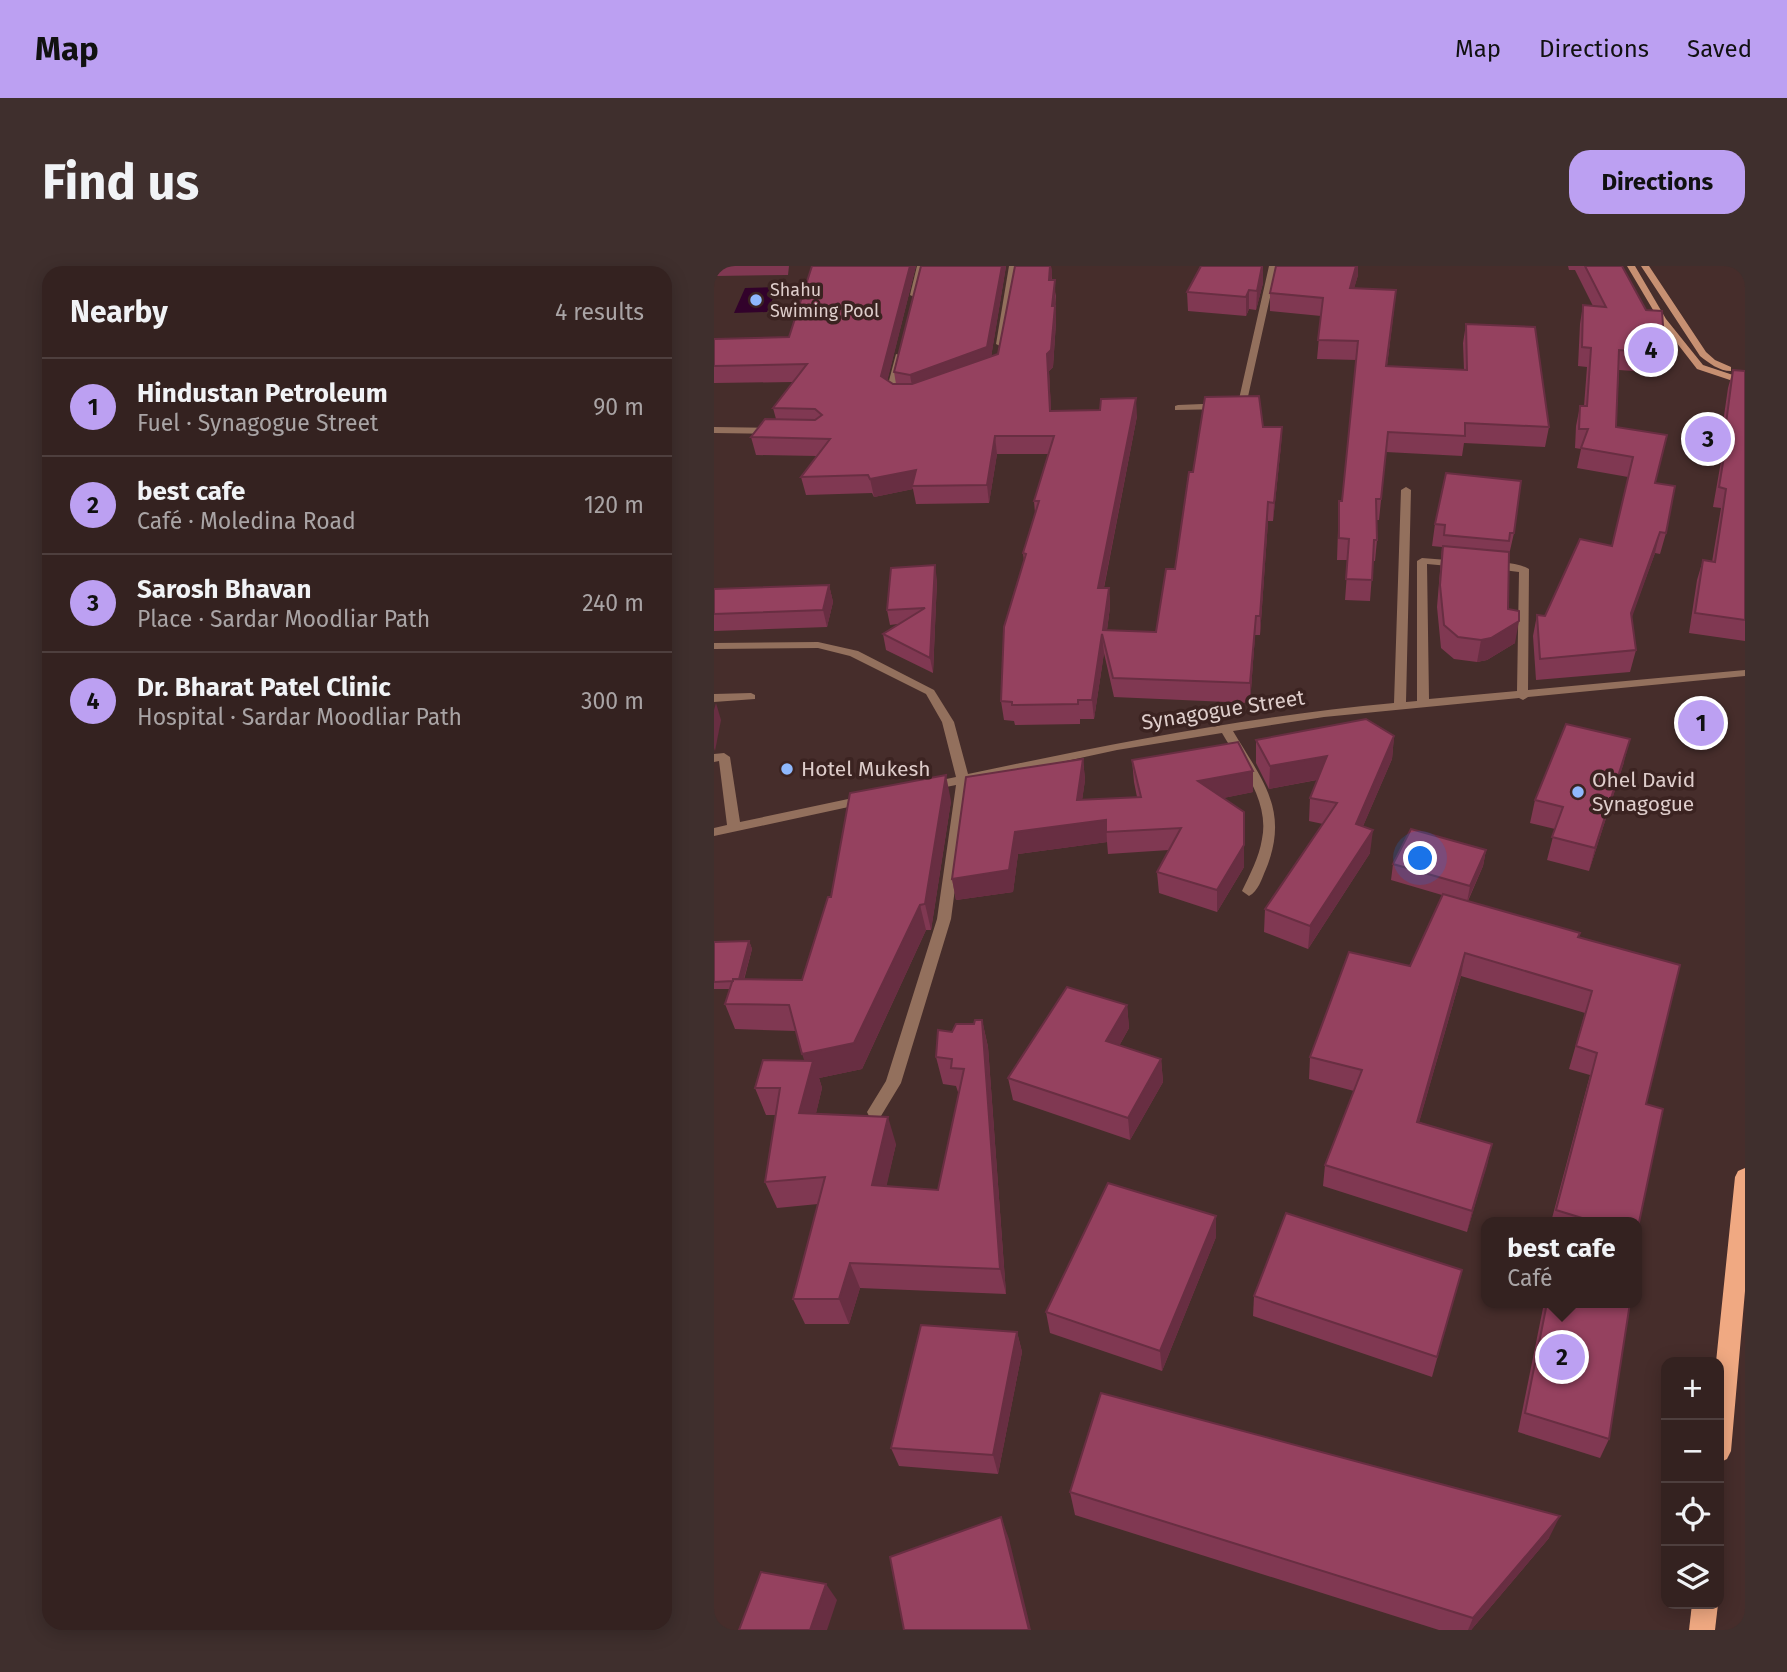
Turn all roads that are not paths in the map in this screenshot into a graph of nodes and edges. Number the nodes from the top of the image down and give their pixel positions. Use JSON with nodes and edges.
{"nodes":[{"id":1,"x":921,"y":266,"type":"edge"},
{"id":2,"x":1013,"y":266,"type":"edge"},
{"id":3,"x":1273,"y":266,"type":"edge"},
{"id":4,"x":1631,"y":266,"type":"edge"},
{"id":5,"x":1645,"y":266,"type":"edge"},
{"id":6,"x":912,"y":304,"type":"edge"},
{"id":7,"x":902,"y":341,"type":"edge"},
{"id":8,"x":998,"y":354,"type":"edge"},
{"id":9,"x":1745,"y":374,"type":"edge"},
{"id":10,"x":1745,"y":382,"type":"edge"},
{"id":11,"x":903,"y":398,"type":"edge"},
{"id":12,"x":1178,"y":408,"type":"dead end"},
{"id":13,"x":714,"y":430,"type":"edge"},
{"id":14,"x":779,"y":432,"type":"edge"},
{"id":15,"x":1406,"y":490,"type":"dead end"},
{"id":16,"x":714,"y":646,"type":"edge"},
{"id":17,"x":1745,"y":674,"type":"edge"},
{"id":18,"x":1522,"y":695,"type":"junction"},
{"id":19,"x":751,"y":697,"type":"dead end"},
{"id":20,"x":714,"y":698,"type":"edge"},
{"id":21,"x":1423,"y":704,"type":"junction"},
{"id":22,"x":1400,"y":706,"type":"junction"},
{"id":23,"x":1226,"y":729,"type":"junction"},
{"id":24,"x":714,"y":758,"type":"edge"},
{"id":25,"x":963,"y":779,"type":"junction"},
{"id":26,"x":923,"y":787,"type":"edge"},
{"id":27,"x":882,"y":796,"type":"edge"},
{"id":28,"x":734,"y":827,"type":"junction"},
{"id":29,"x":714,"y":832,"type":"edge"},
{"id":30,"x":1248,"y":891,"type":"dead end"},
{"id":31,"x":875,"y":1112,"type":"dead end"},
{"id":32,"x":1745,"y":1177,"type":"edge"},
{"id":33,"x":1722,"y":1420,"type":"edge"},
{"id":34,"x":1704,"y":1609,"type":"edge"},
{"id":35,"x":1702,"y":1630,"type":"edge"}],
"edges":[{"from":1,"to":6,"type":"street"},
{"from":2,"to":8,"type":"street"},
{"from":3,"to":12,"type":"street"},
{"from":4,"to":10,"type":"main road"},
{"from":5,"to":9,"type":"main road"},
{"from":7,"to":11,"type":"street"},
{"from":13,"to":14,"type":"street"},
{"from":15,"to":22,"type":"street"},
{"from":16,"to":25,"type":"street"},
{"from":17,"to":18,"type":"street","name":"Synagogue Street"},
{"from":18,"to":21,"type":"street","name":"Synagogue Street"},
{"from":18,"to":21,"type":"street"},
{"from":19,"to":20,"type":"street"},
{"from":21,"to":22,"type":"street","name":"Synagogue Street"},
{"from":22,"to":23,"type":"street","name":"Synagogue Street"},
{"from":23,"to":25,"type":"street","name":"Synagogue Street"},
{"from":23,"to":30,"type":"street"},
{"from":24,"to":28,"type":"street"},
{"from":25,"to":26,"type":"street","name":"Synagogue Street"},
{"from":25,"to":31,"type":"street"},
{"from":27,"to":28,"type":"street"},
{"from":28,"to":29,"type":"street"},
{"from":32,"to":33,"type":"main road"},
{"from":34,"to":35,"type":"main road"}]}
